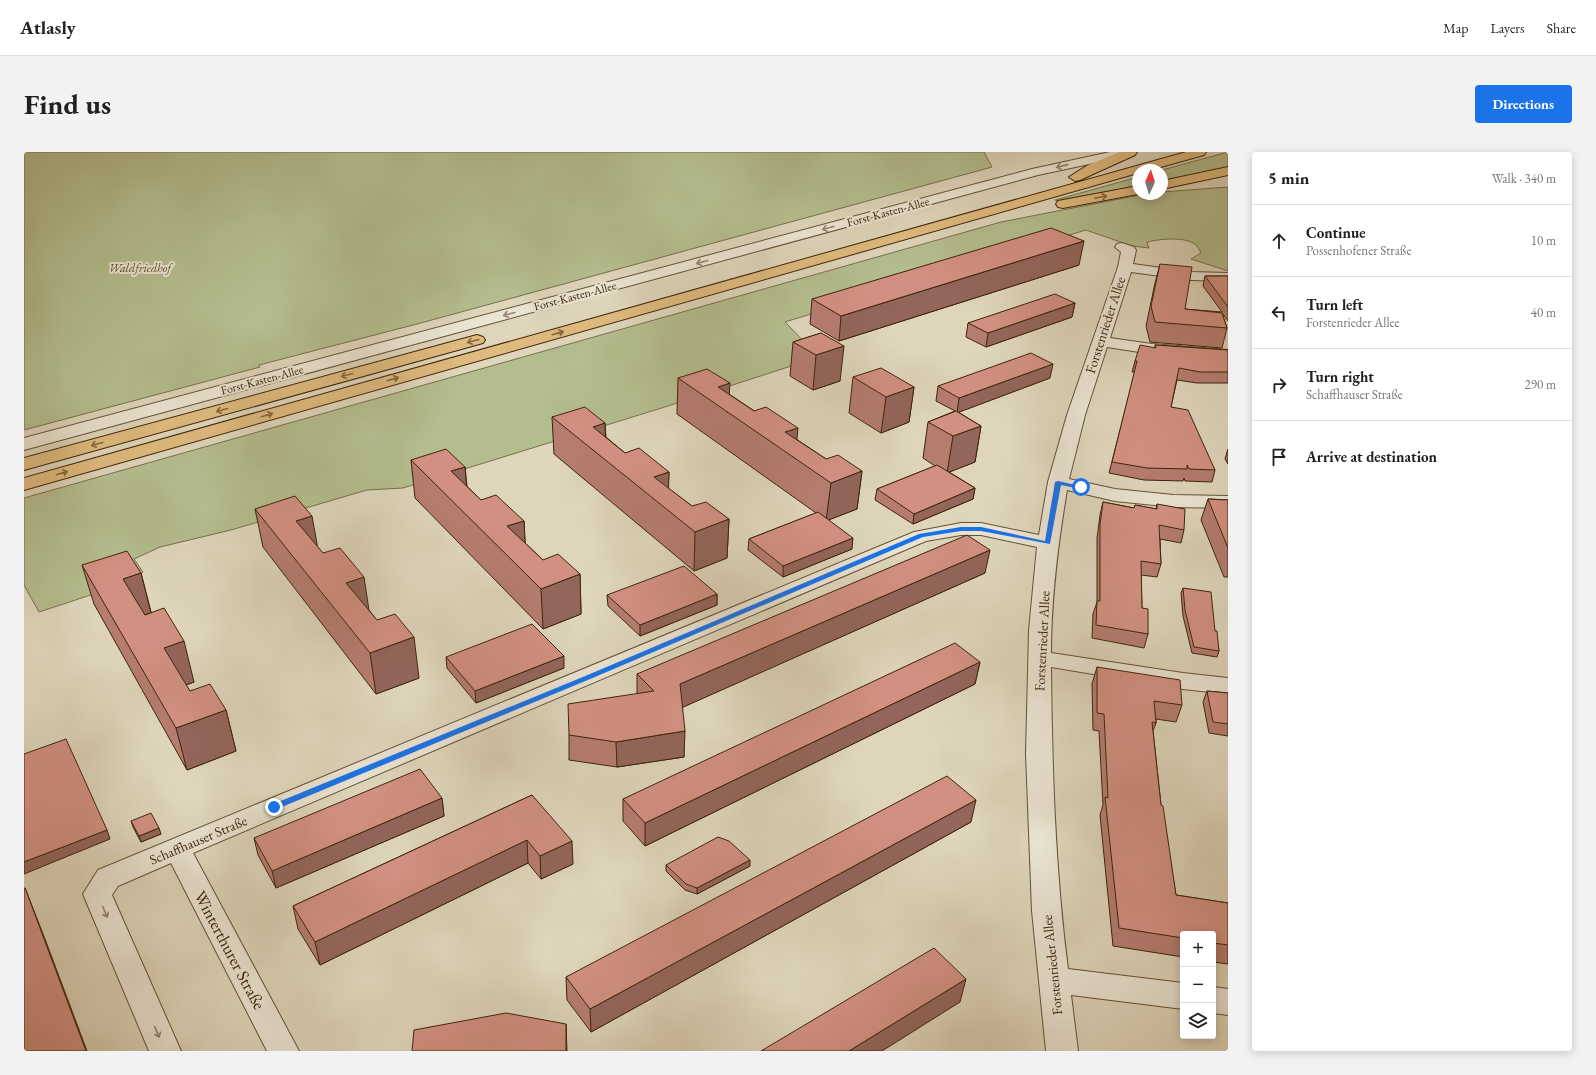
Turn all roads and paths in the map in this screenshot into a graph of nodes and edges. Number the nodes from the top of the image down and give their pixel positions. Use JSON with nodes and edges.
{"nodes":[{"id":1,"x":1127,"y":152,"type":"edge"},
{"id":2,"x":1131,"y":152,"type":"edge"},
{"id":3,"x":1169,"y":152,"type":"edge"},
{"id":4,"x":1200,"y":152,"type":"edge"},
{"id":5,"x":1228,"y":171,"type":"edge"},
{"id":6,"x":1074,"y":178,"type":"junction"},
{"id":7,"x":1228,"y":184,"type":"edge"},
{"id":8,"x":1168,"y":185,"type":"edge"},
{"id":9,"x":1168,"y":186,"type":"edge"},
{"id":10,"x":1132,"y":191,"type":"edge"},
{"id":11,"x":887,"y":241,"type":"junction"},
{"id":12,"x":1122,"y":247,"type":"dead end"},
{"id":13,"x":1125,"y":266,"type":"junction"},
{"id":14,"x":1228,"y":277,"type":"edge"},
{"id":15,"x":1100,"y":341,"type":"junction"},
{"id":16,"x":1228,"y":355,"type":"edge"},
{"id":17,"x":24,"y":444,"type":"edge"},
{"id":18,"x":24,"y":464,"type":"edge"},
{"id":19,"x":1058,"y":482,"type":"junction"},
{"id":20,"x":24,"y":484,"type":"edge"},
{"id":21,"x":1228,"y":502,"type":"edge"},
{"id":22,"x":1048,"y":543,"type":"junction"},
{"id":23,"x":1039,"y":658,"type":"junction"},
{"id":24,"x":1228,"y":686,"type":"edge"},
{"id":25,"x":177,"y":848,"type":"junction"},
{"id":26,"x":1055,"y":980,"type":"junction"},
{"id":27,"x":1180,"y":996,"type":"edge"},
{"id":28,"x":1216,"y":1000,"type":"edge"},
{"id":29,"x":1228,"y":1002,"type":"edge"},
{"id":30,"x":165,"y":1051,"type":"edge"},
{"id":31,"x":283,"y":1051,"type":"edge"},
{"id":32,"x":1062,"y":1051,"type":"edge"}],
"edges":[{"from":1,"to":17,"type":"street","name":"Forst-Kasten-Allee","one_way":true},
{"from":2,"to":6,"type":"highway"},
{"from":3,"to":6,"type":"highway"},
{"from":4,"to":11,"type":"highway"},
{"from":5,"to":8,"type":"highway"},
{"from":6,"to":18,"type":"highway","one_way":true},
{"from":7,"to":9,"type":"highway"},
{"from":11,"to":10,"type":"highway","one_way":true},
{"from":20,"to":11,"type":"highway","one_way":true},
{"from":12,"to":13,"type":"street","name":"Forstenrieder Allee"},
{"from":13,"to":14,"type":"street"},
{"from":13,"to":15,"type":"street","name":"Forstenrieder Allee"},
{"from":15,"to":16,"type":"street"},
{"from":15,"to":19,"type":"street","name":"Forstenrieder Allee"},
{"from":19,"to":21,"type":"street"},
{"from":19,"to":22,"type":"street","name":"Forstenrieder Allee"},
{"from":22,"to":23,"type":"street","name":"Forstenrieder Allee"},
{"from":22,"to":25,"type":"street","name":"Schaffhauser Straße"},
{"from":23,"to":24,"type":"street"},
{"from":23,"to":26,"type":"street","name":"Forstenrieder Allee"},
{"from":25,"to":30,"type":"street","name":"Schaffhauser Straße","one_way":true},
{"from":25,"to":31,"type":"street","name":"Winterthurer Straße"},
{"from":26,"to":27,"type":"street"},
{"from":26,"to":32,"type":"street","name":"Forstenrieder Allee"},
{"from":28,"to":29,"type":"street"}]}
